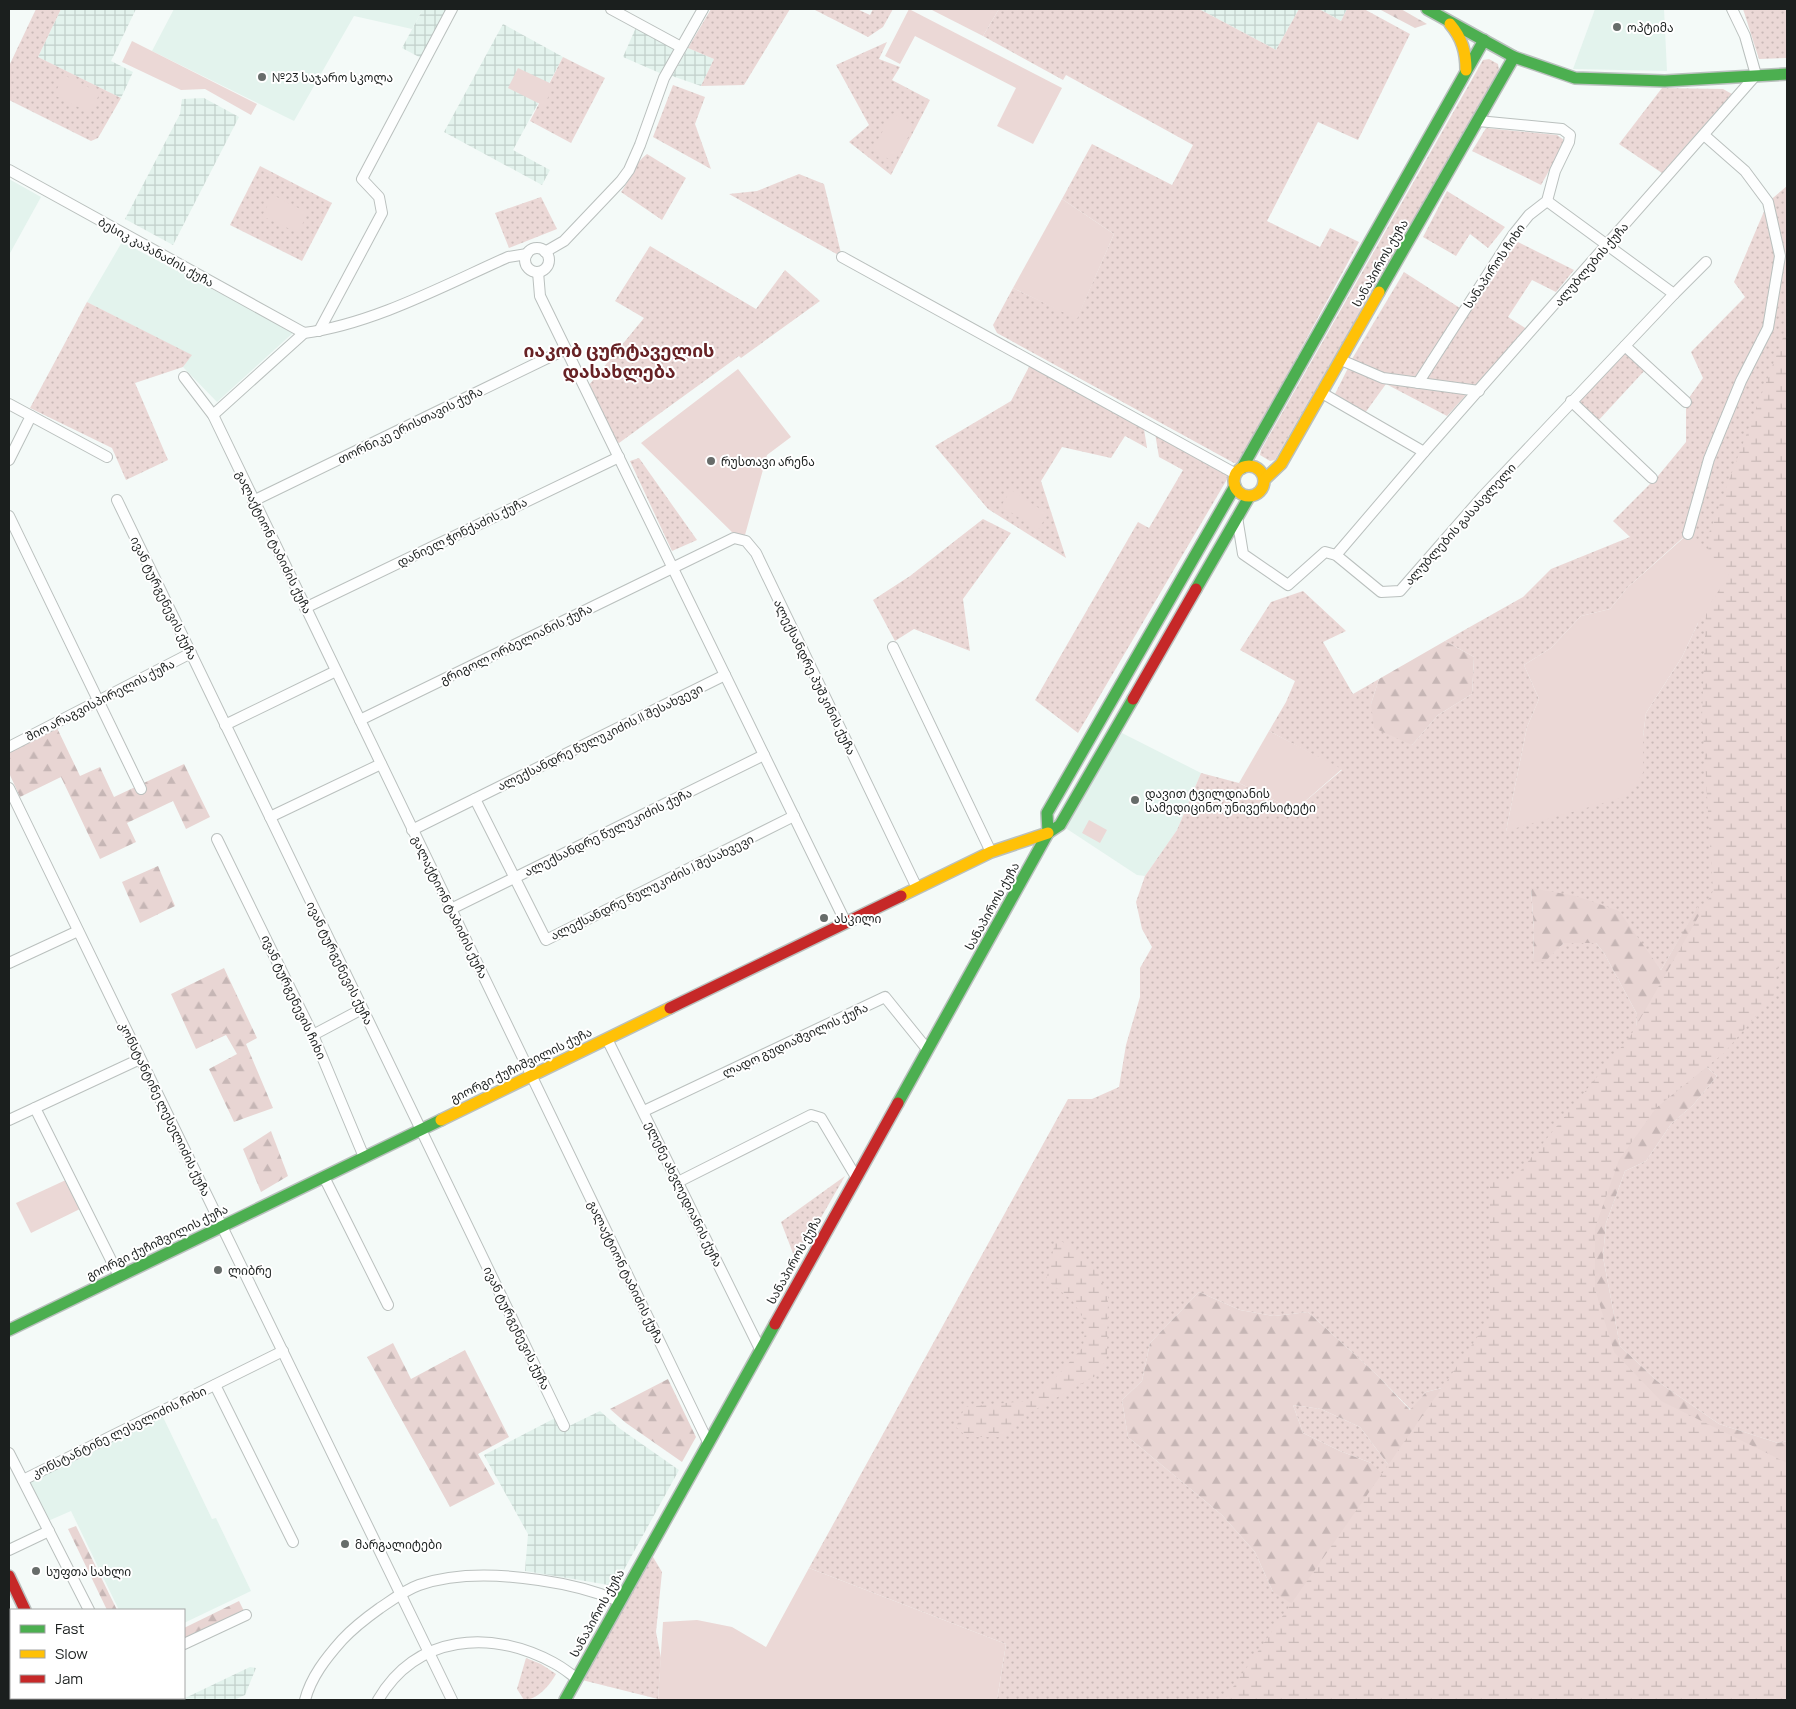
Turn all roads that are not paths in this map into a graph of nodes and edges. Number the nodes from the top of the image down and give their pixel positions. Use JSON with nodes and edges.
{"nodes":[{"id":1,"x":452,"y":9,"type":"edge"},
{"id":2,"x":611,"y":9,"type":"edge"},
{"id":3,"x":703,"y":9,"type":"edge"},
{"id":4,"x":1427,"y":9,"type":"edge"},
{"id":5,"x":1732,"y":9,"type":"edge"},
{"id":6,"x":1446,"y":19,"type":"junction"},
{"id":7,"x":1484,"y":40,"type":"junction"},
{"id":8,"x":681,"y":47,"type":"junction"},
{"id":9,"x":1514,"y":57,"type":"junction"},
{"id":10,"x":1466,"y":71,"type":"junction"},
{"id":11,"x":1787,"y":74,"type":"edge"},
{"id":12,"x":1756,"y":75,"type":"junction"},
{"id":13,"x":1478,"y":120,"type":"junction"},
{"id":14,"x":1704,"y":135,"type":"junction"},
{"id":15,"x":9,"y":170,"type":"edge"},
{"id":16,"x":1547,"y":201,"type":"junction"},
{"id":17,"x":1607,"y":246,"type":"junction"},
{"id":18,"x":545,"y":252,"type":"junction"},
{"id":19,"x":527,"y":254,"type":"junction"},
{"id":20,"x":842,"y":257,"type":"dead end"},
{"id":21,"x":1706,"y":262,"type":"dead end"},
{"id":22,"x":538,"y":272,"type":"junction"},
{"id":23,"x":1674,"y":294,"type":"junction"},
{"id":24,"x":319,"y":331,"type":"junction"},
{"id":25,"x":304,"y":334,"type":"junction"},
{"id":26,"x":1625,"y":346,"type":"junction"},
{"id":27,"x":566,"y":349,"type":"junction"},
{"id":28,"x":1341,"y":360,"type":"junction"},
{"id":29,"x":184,"y":377,"type":"dead end"},
{"id":30,"x":1418,"y":383,"type":"junction"},
{"id":31,"x":1479,"y":390,"type":"junction"},
{"id":32,"x":1322,"y":393,"type":"junction"},
{"id":33,"x":1572,"y":401,"type":"junction"},
{"id":34,"x":1686,"y":402,"type":"dead end"},
{"id":35,"x":9,"y":404,"type":"edge"},
{"id":36,"x":213,"y":415,"type":"junction"},
{"id":37,"x":31,"y":416,"type":"junction"},
{"id":38,"x":1424,"y":452,"type":"junction"},
{"id":39,"x":107,"y":457,"type":"dead end"},
{"id":40,"x":619,"y":457,"type":"junction"},
{"id":41,"x":9,"y":460,"type":"edge"},
{"id":42,"x":1239,"y":471,"type":"junction"},
{"id":43,"x":1652,"y":478,"type":"dead end"},
{"id":44,"x":1264,"y":479,"type":"junction"},
{"id":45,"x":1235,"y":486,"type":"junction"},
{"id":46,"x":1249,"y":496,"type":"junction"},
{"id":47,"x":117,"y":500,"type":"dead end"},
{"id":48,"x":253,"y":501,"type":"junction"},
{"id":49,"x":9,"y":516,"type":"edge"},
{"id":50,"x":1237,"y":517,"type":"junction"},
{"id":51,"x":1688,"y":534,"type":"dead end"},
{"id":52,"x":1336,"y":555,"type":"junction"},
{"id":53,"x":673,"y":568,"type":"junction"},
{"id":54,"x":305,"y":608,"type":"junction"},
{"id":55,"x":893,"y":647,"type":"dead end"},
{"id":56,"x":191,"y":653,"type":"junction"},
{"id":57,"x":336,"y":671,"type":"junction"},
{"id":58,"x":725,"y":675,"type":"junction"},
{"id":59,"x":98,"y":700,"type":"junction"},
{"id":60,"x":360,"y":720,"type":"junction"},
{"id":61,"x":226,"y":725,"type":"junction"},
{"id":62,"x":9,"y":747,"type":"edge"},
{"id":63,"x":764,"y":755,"type":"junction"},
{"id":64,"x":381,"y":764,"type":"junction"},
{"id":65,"x":9,"y":788,"type":"edge"},
{"id":66,"x":142,"y":789,"type":"dead end"},
{"id":67,"x":475,"y":799,"type":"junction"},
{"id":68,"x":794,"y":816,"type":"junction"},
{"id":69,"x":270,"y":817,"type":"junction"},
{"id":70,"x":412,"y":830,"type":"junction"},
{"id":71,"x":1048,"y":833,"type":"junction"},
{"id":72,"x":217,"y":839,"type":"dead end"},
{"id":73,"x":991,"y":852,"type":"junction"},
{"id":74,"x":514,"y":878,"type":"junction"},
{"id":75,"x":917,"y":888,"type":"junction"},
{"id":76,"x":451,"y":910,"type":"junction"},
{"id":77,"x":846,"y":923,"type":"junction"},
{"id":78,"x":78,"y":931,"type":"junction"},
{"id":79,"x":9,"y":962,"type":"edge"},
{"id":80,"x":362,"y":1008,"type":"junction"},
{"id":81,"x":313,"y":1035,"type":"junction"},
{"id":82,"x":607,"y":1039,"type":"junction"},
{"id":83,"x":927,"y":1049,"type":"junction"},
{"id":84,"x":140,"y":1059,"type":"junction"},
{"id":85,"x":531,"y":1076,"type":"junction"},
{"id":86,"x":35,"y":1108,"type":"junction"},
{"id":87,"x":644,"y":1112,"type":"junction"},
{"id":88,"x":9,"y":1120,"type":"edge"},
{"id":89,"x":420,"y":1129,"type":"junction"},
{"id":90,"x":364,"y":1157,"type":"junction"},
{"id":91,"x":324,"y":1176,"type":"junction"},
{"id":92,"x":856,"y":1177,"type":"junction"},
{"id":93,"x":678,"y":1182,"type":"junction"},
{"id":94,"x":222,"y":1226,"type":"junction"},
{"id":95,"x":119,"y":1276,"type":"junction"},
{"id":96,"x":388,"y":1305,"type":"dead end"},
{"id":97,"x":9,"y":1330,"type":"edge"},
{"id":98,"x":760,"y":1349,"type":"junction"},
{"id":99,"x":282,"y":1351,"type":"junction"},
{"id":100,"x":215,"y":1384,"type":"junction"},
{"id":101,"x":564,"y":1426,"type":"dead end"},
{"id":102,"x":708,"y":1442,"type":"junction"},
{"id":103,"x":9,"y":1453,"type":"edge"},
{"id":104,"x":23,"y":1480,"type":"junction"},
{"id":105,"x":49,"y":1531,"type":"junction"},
{"id":106,"x":293,"y":1542,"type":"dead end"},
{"id":107,"x":9,"y":1550,"type":"edge"},
{"id":108,"x":9,"y":1576,"type":"edge"},
{"id":109,"x":400,"y":1594,"type":"junction"},
{"id":110,"x":620,"y":1600,"type":"junction"},
{"id":111,"x":25,"y":1609,"type":"edge"},
{"id":112,"x":88,"y":1609,"type":"edge"},
{"id":113,"x":246,"y":1615,"type":"dead end"},
{"id":114,"x":185,"y":1644,"type":"edge"},
{"id":115,"x":429,"y":1652,"type":"junction"},
{"id":116,"x":576,"y":1678,"type":"junction"},
{"id":117,"x":305,"y":1700,"type":"edge"},
{"id":118,"x":378,"y":1700,"type":"edge"},
{"id":119,"x":452,"y":1700,"type":"edge"},
{"id":120,"x":564,"y":1700,"type":"edge"}],
"edges":[{"from":1,"to":24,"type":"street"},
{"from":2,"to":8,"type":"street"},
{"from":3,"to":8,"type":"street"},
{"from":4,"to":6,"type":"main road"},
{"from":5,"to":12,"type":"street"},
{"from":6,"to":7,"type":"main road"},
{"from":6,"to":10,"type":"main road"},
{"from":7,"to":9,"type":"main road"},
{"from":7,"to":10,"type":"main road","name":"სანაპიროს ქუჩა"},
{"from":8,"to":18,"type":"street"},
{"from":9,"to":12,"type":"main road"},
{"from":9,"to":13,"type":"main road","name":"სანაპიროს ქუჩა"},
{"from":10,"to":42,"type":"main road","name":"სანაპიროს ქუჩა"},
{"from":11,"to":12,"type":"main road"},
{"from":12,"to":14,"type":"street","name":"ალუბლების ქუჩა"},
{"from":13,"to":16,"type":"street"},
{"from":13,"to":28,"type":"main road","name":"სანაპიროს ქუჩა"},
{"from":14,"to":17,"type":"street","name":"ალუბლების ქუჩა"},
{"from":14,"to":51,"type":"street"},
{"from":15,"to":25,"type":"street","name":"ბესიკ კაპანაძის ქუჩა"},
{"from":16,"to":17,"type":"street"},
{"from":16,"to":30,"type":"street","name":"სანაპიროს ჩიხი"},
{"from":17,"to":23,"type":"street"},
{"from":17,"to":31,"type":"street","name":"ალუბლების ქუჩა"},
{"from":18,"to":19,"type":"street"},
{"from":18,"to":22,"type":"street"},
{"from":19,"to":22,"type":"street"},
{"from":19,"to":24,"type":"street"},
{"from":20,"to":42,"type":"street"},
{"from":21,"to":23,"type":"street","name":"ალუბლების გასასვლელი"},
{"from":22,"to":27,"type":"street"},
{"from":23,"to":26,"type":"street","name":"ალუბლების გასასვლელი"},
{"from":24,"to":25,"type":"street"},
{"from":25,"to":36,"type":"street"},
{"from":26,"to":33,"type":"street","name":"ალუბლების გასასვლელი"},
{"from":26,"to":34,"type":"street"},
{"from":27,"to":40,"type":"street"},
{"from":27,"to":48,"type":"street","name":"თორნიკე ერისთავის ქუჩა"},
{"from":28,"to":30,"type":"street"},
{"from":28,"to":32,"type":"main road","name":"სანაპიროს ქუჩა"},
{"from":29,"to":36,"type":"street","name":"გალაქტიონ ტაბიძის ქუჩა"},
{"from":30,"to":31,"type":"street"},
{"from":31,"to":38,"type":"street","name":"ალუბლების ქუჩა"},
{"from":32,"to":38,"type":"street"},
{"from":32,"to":44,"type":"main road","name":"სანაპიროს ქუჩა"},
{"from":33,"to":43,"type":"street"},
{"from":33,"to":52,"type":"street","name":"ალუბლების გასასვლელი"},
{"from":35,"to":37,"type":"street"},
{"from":36,"to":48,"type":"street","name":"გალაქტიონ ტაბიძის ქუჩა"},
{"from":37,"to":39,"type":"street"},
{"from":37,"to":41,"type":"street"},
{"from":38,"to":52,"type":"street","name":"ალუბლების ქუჩა"},
{"from":40,"to":53,"type":"street"},
{"from":40,"to":54,"type":"street","name":"დანიელ ჭონქაძის ქუჩა"},
{"from":42,"to":44,"type":"main road"},
{"from":42,"to":45,"type":"main road"},
{"from":44,"to":46,"type":"main road"},
{"from":45,"to":46,"type":"main road"},
{"from":45,"to":71,"type":"main road","name":"სანაპიროს ქუჩა"},
{"from":46,"to":50,"type":"main road","name":"სანაპიროს ქუჩა"},
{"from":47,"to":56,"type":"street","name":"ივან ტურგენევის ქუჩა"},
{"from":48,"to":54,"type":"street","name":"გალაქტიონ ტაბიძის ქუჩა"},
{"from":49,"to":59,"type":"street"},
{"from":50,"to":52,"type":"street"},
{"from":50,"to":71,"type":"main road","name":"სანაპიროს ქუჩა"},
{"from":53,"to":58,"type":"street"},
{"from":53,"to":60,"type":"street","name":"გრიგოლ ორბელიანის ქუჩა"},
{"from":53,"to":75,"type":"street","name":"ალექსანდრე პუშკინის ქუჩა"},
{"from":54,"to":57,"type":"street","name":"გალაქტიონ ტაბიძის ქუჩა"},
{"from":55,"to":73,"type":"street"},
{"from":56,"to":59,"type":"street","name":"შიო არაგვისპირელის ქუჩა"},
{"from":56,"to":61,"type":"street","name":"ივან ტურგენევის ქუჩა"},
{"from":57,"to":60,"type":"street","name":"გალაქტიონ ტაბიძის ქუჩა"},
{"from":57,"to":61,"type":"street"},
{"from":58,"to":63,"type":"street"},
{"from":58,"to":67,"type":"street","name":"ალექსანდრე წულუკიძის II შესახვევი"},
{"from":59,"to":62,"type":"street","name":"შიო არაგვისპირელის ქუჩა"},
{"from":59,"to":66,"type":"street"},
{"from":60,"to":64,"type":"street","name":"გალაქტიონ ტაბიძის ქუჩა"},
{"from":61,"to":69,"type":"street","name":"ივან ტურგენევის ქუჩა"},
{"from":63,"to":68,"type":"street"},
{"from":63,"to":74,"type":"street","name":"ალექსანდრე წულუკიძის ქუჩა"},
{"from":64,"to":69,"type":"street"},
{"from":64,"to":70,"type":"street","name":"გალაქტიონ ტაბიძის ქუჩა"},
{"from":65,"to":78,"type":"street","name":"კონსტანტინე ლესელიძის ქუჩა"},
{"from":67,"to":70,"type":"street","name":"ალექსანდრე წულუკიძის II შესახვევი"},
{"from":67,"to":74,"type":"street"},
{"from":68,"to":74,"type":"street","name":"ალექსანდრე წულუკიძის I შესახვევი"},
{"from":68,"to":77,"type":"street"},
{"from":69,"to":80,"type":"street","name":"ივან ტურგენევის ქუჩა"},
{"from":70,"to":76,"type":"street","name":"გალაქტიონ ტაბიძის ქუჩა"},
{"from":71,"to":73,"type":"main road","name":"გიორგი ქუჩიშვილის ქუჩა"},
{"from":71,"to":83,"type":"main road","name":"სანაპიროს ქუჩა"},
{"from":72,"to":81,"type":"street","name":"ივან ტურგენევის ჩიხი"},
{"from":73,"to":75,"type":"main road","name":"გიორგი ქუჩიშვილის ქუჩა"},
{"from":74,"to":76,"type":"street","name":"ალექსანდრე წულუკიძის ქუჩა"},
{"from":75,"to":77,"type":"main road","name":"გიორგი ქუჩიშვილის ქუჩა"},
{"from":76,"to":85,"type":"street","name":"გალაქტიონ ტაბიძის ქუჩა"},
{"from":77,"to":82,"type":"main road","name":"გიორგი ქუჩიშვილის ქუჩა"},
{"from":78,"to":79,"type":"street"},
{"from":78,"to":84,"type":"street","name":"კონსტანტინე ლესელიძის ქუჩა"},
{"from":80,"to":81,"type":"street"},
{"from":80,"to":89,"type":"street","name":"ივან ტურგენევის ქუჩა"},
{"from":81,"to":90,"type":"street","name":"ივან ტურგენევის ჩიხი"},
{"from":82,"to":85,"type":"main road","name":"გიორგი ქუჩიშვილის ქუჩა"},
{"from":82,"to":87,"type":"street","name":"ელენე ახვლედიანის ქუჩა"},
{"from":83,"to":87,"type":"street","name":"ლადო გუდიაშვილის ქუჩა"},
{"from":83,"to":92,"type":"main road","name":"სანაპიროს ქუჩა"},
{"from":84,"to":86,"type":"street"},
{"from":84,"to":94,"type":"street","name":"კონსტანტინე ლესელიძის ქუჩა"},
{"from":85,"to":89,"type":"main road","name":"გიორგი ქუჩიშვილის ქუჩა"},
{"from":85,"to":102,"type":"street","name":"გალაქტიონ ტაბიძის ქუჩა"},
{"from":86,"to":88,"type":"street"},
{"from":86,"to":95,"type":"street"},
{"from":87,"to":93,"type":"street","name":"ელენე ახვლედიანის ქუჩა"},
{"from":89,"to":90,"type":"main road","name":"გიორგი ქუჩიშვილის ქუჩა"},
{"from":89,"to":101,"type":"street","name":"ივან ტურგენევის ქუჩა"},
{"from":90,"to":91,"type":"main road","name":"გიორგი ქუჩიშვილის ქუჩა"},
{"from":91,"to":94,"type":"main road","name":"გიორგი ქუჩიშვილის ქუჩა"},
{"from":91,"to":96,"type":"street"},
{"from":92,"to":93,"type":"street"},
{"from":92,"to":98,"type":"main road","name":"სანაპიროს ქუჩა"},
{"from":93,"to":98,"type":"street","name":"ელენე ახვლედიანის ქუჩა"},
{"from":94,"to":95,"type":"main road","name":"გიორგი ქუჩიშვილის ქუჩა"},
{"from":94,"to":99,"type":"street","name":"კონსტანტინე ლესელიძის ქუჩა"},
{"from":95,"to":97,"type":"main road","name":"გიორგი ქუჩიშვილის ქუჩა"},
{"from":98,"to":102,"type":"main road","name":"სანაპიროს ქუჩა"},
{"from":99,"to":100,"type":"street","name":"კონსტანტინე ლესელიძის ჩიხი"},
{"from":99,"to":109,"type":"street","name":"კონსტანტინე ლესელიძის ქუჩა"},
{"from":100,"to":104,"type":"street","name":"კონსტანტინე ლესელიძის ჩიხი"},
{"from":100,"to":106,"type":"street","name":"კონსტანტინე ლესელიძის ჩიხი"},
{"from":102,"to":110,"type":"main road","name":"სანაპიროს ქუჩა"},
{"from":103,"to":104,"type":"street"},
{"from":104,"to":105,"type":"street"},
{"from":105,"to":107,"type":"street"},
{"from":105,"to":112,"type":"street"},
{"from":108,"to":111,"type":"main road"},
{"from":109,"to":110,"type":"street"},
{"from":109,"to":115,"type":"street","name":"კონსტანტინე ლესელიძის ქუჩა"},
{"from":109,"to":117,"type":"street"},
{"from":110,"to":116,"type":"main road","name":"სანაპიროს ქუჩა"},
{"from":113,"to":114,"type":"street"},
{"from":115,"to":116,"type":"street"},
{"from":115,"to":118,"type":"street"},
{"from":115,"to":119,"type":"street","name":"კონსტანტინე ლესელიძის ქუჩა"},
{"from":116,"to":120,"type":"main road","name":"სანაპიროს ქუჩა"}]}
